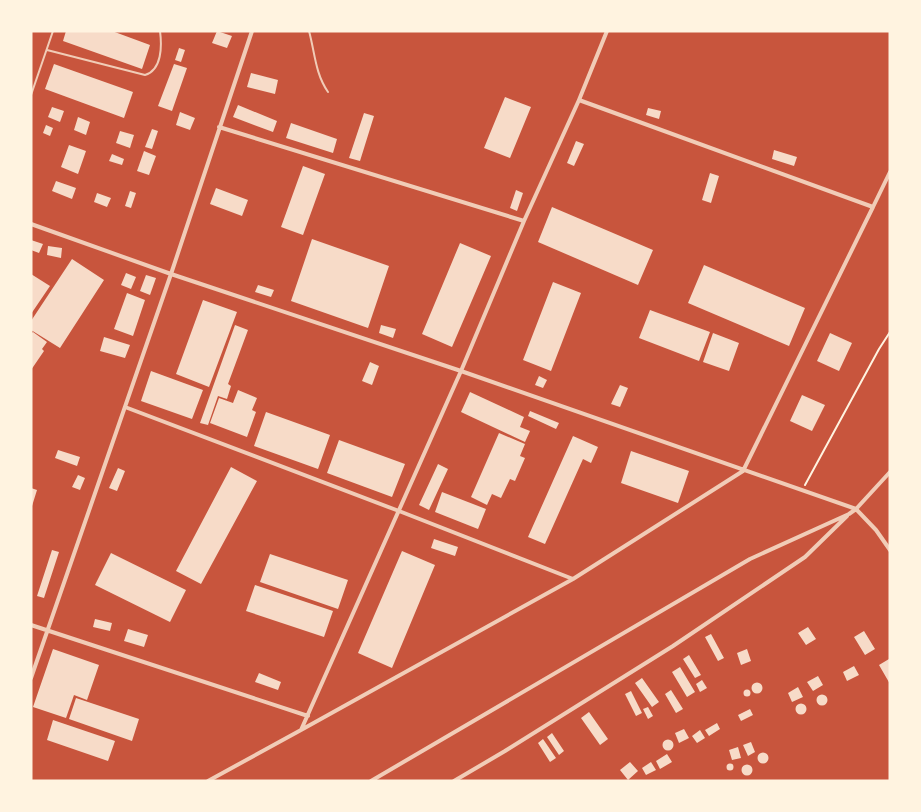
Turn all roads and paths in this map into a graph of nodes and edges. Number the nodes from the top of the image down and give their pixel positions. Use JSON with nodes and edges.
{"nodes":[{"id":1,"x":53,"y":31,"type":"edge"},
{"id":2,"x":160,"y":31,"type":"edge"},
{"id":3,"x":252,"y":31,"type":"edge"},
{"id":4,"x":310,"y":31,"type":"edge"},
{"id":5,"x":607,"y":31,"type":"edge"},
{"id":6,"x":47,"y":50,"type":"junction"},
{"id":7,"x":328,"y":92,"type":"dead end"},
{"id":8,"x":31,"y":95,"type":"edge"},
{"id":9,"x":579,"y":100,"type":"junction"},
{"id":10,"x":219,"y":127,"type":"junction"},
{"id":11,"x":890,"y":172,"type":"edge"},
{"id":12,"x":873,"y":208,"type":"junction"},
{"id":13,"x":524,"y":221,"type":"junction"},
{"id":14,"x":31,"y":224,"type":"edge"},
{"id":15,"x":171,"y":274,"type":"junction"},
{"id":16,"x":890,"y":332,"type":"edge"},
{"id":17,"x":461,"y":371,"type":"junction"},
{"id":18,"x":125,"y":407,"type":"junction"},
{"id":19,"x":743,"y":471,"type":"junction"},
{"id":20,"x":890,"y":472,"type":"edge"},
{"id":21,"x":801,"y":491,"type":"junction"},
{"id":22,"x":399,"y":510,"type":"junction"},
{"id":23,"x":856,"y":510,"type":"junction"},
{"id":24,"x":849,"y":514,"type":"junction"},
{"id":25,"x":890,"y":550,"type":"edge"},
{"id":26,"x":573,"y":579,"type":"junction"},
{"id":27,"x":31,"y":626,"type":"edge"},
{"id":28,"x":48,"y":631,"type":"junction"},
{"id":29,"x":31,"y":678,"type":"edge"},
{"id":30,"x":308,"y":716,"type":"junction"},
{"id":31,"x":301,"y":730,"type":"junction"},
{"id":32,"x":208,"y":781,"type":"edge"},
{"id":33,"x":371,"y":781,"type":"edge"},
{"id":34,"x":454,"y":781,"type":"edge"}],
"edges":[{"from":1,"to":6,"type":"lane"},
{"from":2,"to":6,"type":"lane"},
{"from":3,"to":10,"type":"street"},
{"from":4,"to":7,"type":"lane"},
{"from":5,"to":9,"type":"street"},
{"from":6,"to":8,"type":"lane"},
{"from":9,"to":12,"type":"street"},
{"from":9,"to":13,"type":"street"},
{"from":10,"to":13,"type":"street"},
{"from":10,"to":15,"type":"street"},
{"from":11,"to":12,"type":"street"},
{"from":12,"to":19,"type":"street"},
{"from":13,"to":17,"type":"street"},
{"from":14,"to":15,"type":"street"},
{"from":15,"to":17,"type":"street"},
{"from":15,"to":18,"type":"street"},
{"from":16,"to":21,"type":"path"},
{"from":17,"to":19,"type":"street"},
{"from":17,"to":22,"type":"street"},
{"from":18,"to":22,"type":"street"},
{"from":18,"to":28,"type":"street"},
{"from":19,"to":21,"type":"street"},
{"from":19,"to":26,"type":"street"},
{"from":20,"to":23,"type":"street"},
{"from":21,"to":23,"type":"street"},
{"from":22,"to":26,"type":"street"},
{"from":22,"to":30,"type":"street"},
{"from":23,"to":24,"type":"street"},
{"from":23,"to":25,"type":"street"},
{"from":24,"to":33,"type":"street"},
{"from":24,"to":34,"type":"street"},
{"from":26,"to":31,"type":"street"},
{"from":27,"to":28,"type":"street"},
{"from":28,"to":29,"type":"street"},
{"from":28,"to":30,"type":"street"},
{"from":30,"to":31,"type":"street"},
{"from":31,"to":32,"type":"street"}]}
